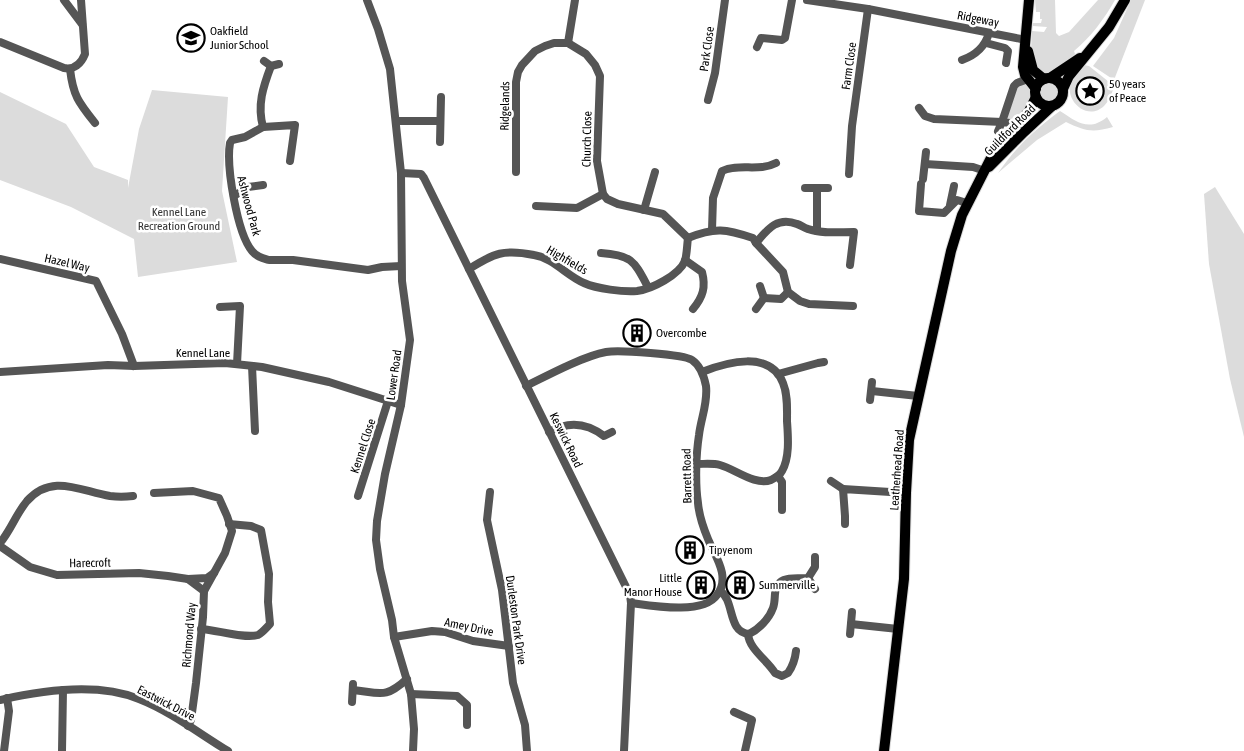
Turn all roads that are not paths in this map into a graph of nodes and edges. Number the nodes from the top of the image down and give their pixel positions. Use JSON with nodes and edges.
{"nodes":[{"id":1,"x":64,"y":0,"type":"edge"},
{"id":2,"x":82,"y":0,"type":"edge"},
{"id":3,"x":367,"y":0,"type":"edge"},
{"id":4,"x":576,"y":0,"type":"edge"},
{"id":5,"x":725,"y":0,"type":"edge"},
{"id":6,"x":792,"y":0,"type":"edge"},
{"id":7,"x":807,"y":0,"type":"edge"},
{"id":8,"x":1029,"y":0,"type":"edge"},
{"id":9,"x":1125,"y":0,"type":"edge"},
{"id":10,"x":834,"y":2,"type":"edge"},
{"id":11,"x":868,"y":9,"type":"junction"},
{"id":12,"x":82,"y":24,"type":"junction"},
{"id":13,"x":989,"y":33,"type":"junction"},
{"id":14,"x":1026,"y":40,"type":"junction"},
{"id":15,"x":0,"y":42,"type":"edge"},
{"id":16,"x":568,"y":43,"type":"junction"},
{"id":17,"x":986,"y":43,"type":"junction"},
{"id":18,"x":757,"y":47,"type":"dead end"},
{"id":19,"x":1085,"y":55,"type":"junction"},
{"id":20,"x":962,"y":60,"type":"dead end"},
{"id":21,"x":1006,"y":63,"type":"dead end"},
{"id":22,"x":271,"y":64,"type":"dead end"},
{"id":23,"x":70,"y":70,"type":"junction"},
{"id":24,"x":1028,"y":79,"type":"junction"},
{"id":25,"x":1047,"y":79,"type":"junction"},
{"id":26,"x":1063,"y":89,"type":"junction"},
{"id":27,"x":1036,"y":93,"type":"junction"},
{"id":28,"x":441,"y":97,"type":"dead end"},
{"id":29,"x":708,"y":100,"type":"dead end"},
{"id":30,"x":1052,"y":106,"type":"junction"},
{"id":31,"x":919,"y":108,"type":"dead end"},
{"id":32,"x":396,"y":121,"type":"junction"},
{"id":33,"x":440,"y":122,"type":"junction"},
{"id":34,"x":1002,"y":122,"type":"junction"},
{"id":35,"x":96,"y":123,"type":"dead end"},
{"id":36,"x":1018,"y":124,"type":"junction"},
{"id":37,"x":263,"y":127,"type":"junction"},
{"id":38,"x":998,"y":131,"type":"dead end"},
{"id":39,"x":440,"y":142,"type":"dead end"},
{"id":40,"x":926,"y":152,"type":"dead end"},
{"id":41,"x":290,"y":161,"type":"dead end"},
{"id":42,"x":776,"y":163,"type":"dead end"},
{"id":43,"x":925,"y":164,"type":"junction"},
{"id":44,"x":516,"y":172,"type":"dead end"},
{"id":45,"x":655,"y":172,"type":"dead end"},
{"id":46,"x":985,"y":172,"type":"junction"},
{"id":47,"x":400,"y":173,"type":"junction"},
{"id":48,"x":849,"y":174,"type":"dead end"},
{"id":49,"x":264,"y":186,"type":"dead end"},
{"id":50,"x":954,"y":186,"type":"dead end"},
{"id":51,"x":805,"y":188,"type":"dead end"},
{"id":52,"x":817,"y":188,"type":"junction"},
{"id":53,"x":828,"y":188,"type":"dead end"},
{"id":54,"x":603,"y":194,"type":"junction"},
{"id":55,"x":234,"y":196,"type":"junction"},
{"id":56,"x":967,"y":203,"type":"junction"},
{"id":57,"x":536,"y":206,"type":"dead end"},
{"id":58,"x":950,"y":207,"type":"junction"},
{"id":59,"x":644,"y":210,"type":"junction"},
{"id":60,"x":712,"y":230,"type":"junction"},
{"id":61,"x":816,"y":231,"type":"junction"},
{"id":62,"x":688,"y":238,"type":"junction"},
{"id":63,"x":756,"y":243,"type":"junction"},
{"id":64,"x":602,"y":252,"type":"dead end"},
{"id":65,"x":0,"y":259,"type":"edge"},
{"id":66,"x":685,"y":260,"type":"junction"},
{"id":67,"x":850,"y":265,"type":"dead end"},
{"id":68,"x":401,"y":266,"type":"junction"},
{"id":69,"x":469,"y":269,"type":"junction"},
{"id":70,"x":760,"y":286,"type":"dead end"},
{"id":71,"x":648,"y":287,"type":"junction"},
{"id":72,"x":788,"y":292,"type":"junction"},
{"id":73,"x":241,"y":297,"type":"dead end"},
{"id":74,"x":764,"y":298,"type":"junction"},
{"id":75,"x":240,"y":306,"type":"junction"},
{"id":76,"x":853,"y":306,"type":"dead end"},
{"id":77,"x":220,"y":307,"type":"dead end"},
{"id":78,"x":694,"y":309,"type":"dead end"},
{"id":79,"x":756,"y":309,"type":"dead end"},
{"id":80,"x":824,"y":362,"type":"dead end"},
{"id":81,"x":237,"y":364,"type":"junction"},
{"id":82,"x":134,"y":366,"type":"junction"},
{"id":83,"x":252,"y":366,"type":"junction"},
{"id":84,"x":0,"y":372,"type":"edge"},
{"id":85,"x":702,"y":372,"type":"junction"},
{"id":86,"x":778,"y":374,"type":"junction"},
{"id":87,"x":526,"y":386,"type":"junction"},
{"id":88,"x":918,"y":396,"type":"junction"},
{"id":89,"x":870,"y":400,"type":"dead end"},
{"id":90,"x":388,"y":401,"type":"junction"},
{"id":91,"x":401,"y":406,"type":"junction"},
{"id":92,"x":255,"y":431,"type":"dead end"},
{"id":93,"x":549,"y":432,"type":"junction"},
{"id":94,"x":609,"y":436,"type":"dead end"},
{"id":95,"x":698,"y":464,"type":"junction"},
{"id":96,"x":778,"y":476,"type":"junction"},
{"id":97,"x":831,"y":481,"type":"dead end"},
{"id":98,"x":842,"y":489,"type":"junction"},
{"id":99,"x":490,"y":492,"type":"dead end"},
{"id":100,"x":154,"y":493,"type":"dead end"},
{"id":101,"x":906,"y":493,"type":"junction"},
{"id":102,"x":133,"y":496,"type":"dead end"},
{"id":103,"x":358,"y":496,"type":"dead end"},
{"id":104,"x":782,"y":510,"type":"dead end"},
{"id":105,"x":229,"y":524,"type":"junction"},
{"id":106,"x":844,"y":524,"type":"dead end"},
{"id":107,"x":0,"y":545,"type":"edge"},
{"id":108,"x":817,"y":560,"type":"dead end"},
{"id":109,"x":215,"y":573,"type":"junction"},
{"id":110,"x":808,"y":578,"type":"junction"},
{"id":111,"x":188,"y":579,"type":"junction"},
{"id":112,"x":815,"y":589,"type":"dead end"},
{"id":113,"x":204,"y":591,"type":"junction"},
{"id":114,"x":720,"y":591,"type":"junction"},
{"id":115,"x":631,"y":604,"type":"junction"},
{"id":116,"x":852,"y":612,"type":"dead end"},
{"id":117,"x":851,"y":624,"type":"junction"},
{"id":118,"x":201,"y":629,"type":"junction"},
{"id":119,"x":898,"y":629,"type":"junction"},
{"id":120,"x":748,"y":634,"type":"junction"},
{"id":121,"x":850,"y":634,"type":"dead end"},
{"id":122,"x":394,"y":637,"type":"junction"},
{"id":123,"x":509,"y":646,"type":"junction"},
{"id":124,"x":796,"y":651,"type":"dead end"},
{"id":125,"x":407,"y":679,"type":"junction"},
{"id":126,"x":63,"y":690,"type":"junction"},
{"id":127,"x":411,"y":694,"type":"junction"},
{"id":128,"x":4,"y":699,"type":"edge"},
{"id":129,"x":352,"y":702,"type":"dead end"},
{"id":130,"x":734,"y":712,"type":"dead end"},
{"id":131,"x":467,"y":725,"type":"dead end"},
{"id":132,"x":188,"y":726,"type":"junction"},
{"id":133,"x":4,"y":751,"type":"edge"},
{"id":134,"x":62,"y":751,"type":"edge"},
{"id":135,"x":228,"y":751,"type":"edge"},
{"id":136,"x":413,"y":751,"type":"edge"},
{"id":137,"x":527,"y":751,"type":"edge"},
{"id":138,"x":624,"y":751,"type":"edge"},
{"id":139,"x":745,"y":751,"type":"edge"},
{"id":140,"x":884,"y":751,"type":"edge"}],
"edges":[{"from":1,"to":12,"type":"street"},
{"from":2,"to":12,"type":"street"},
{"from":3,"to":32,"type":"street","name":"Lower Road"},
{"from":4,"to":16,"type":"street"},
{"from":5,"to":29,"type":"street","name":"Park Close"},
{"from":6,"to":18,"type":"street"},
{"from":7,"to":10,"type":"street","name":"Ridgeway"},
{"from":8,"to":14,"type":"main road","name":"Guildford Road"},
{"from":9,"to":19,"type":"main road"},
{"from":10,"to":11,"type":"street","name":"Ridgeway"},
{"from":11,"to":13,"type":"street","name":"Ridgeway"},
{"from":11,"to":48,"type":"street","name":"Farm Close"},
{"from":12,"to":23,"type":"street"},
{"from":13,"to":14,"type":"street","name":"Ridgeway"},
{"from":13,"to":17,"type":"street"},
{"from":14,"to":24,"type":"main road","name":"Guildford Road"},
{"from":14,"to":25,"type":"main road","name":"Guildford Road"},
{"from":15,"to":23,"type":"street"},
{"from":16,"to":44,"type":"street","name":"Ridgelands"},
{"from":16,"to":54,"type":"street","name":"Church Close"},
{"from":17,"to":20,"type":"street"},
{"from":17,"to":21,"type":"street"},
{"from":19,"to":25,"type":"main road"},
{"from":19,"to":26,"type":"main road"},
{"from":22,"to":37,"type":"street"},
{"from":23,"to":35,"type":"street"},
{"from":24,"to":27,"type":"main road","name":"Guildford Road"},
{"from":24,"to":34,"type":"street","name":"Guildford Road"},
{"from":25,"to":26,"type":"main road"},
{"from":25,"to":27,"type":"main road"},
{"from":26,"to":30,"type":"main road"},
{"from":27,"to":30,"type":"main road"},
{"from":27,"to":36,"type":"main road","name":"Guildford Road"},
{"from":28,"to":33,"type":"street"},
{"from":30,"to":46,"type":"main road","name":"Guildford Road"},
{"from":31,"to":34,"type":"street"},
{"from":32,"to":33,"type":"street"},
{"from":32,"to":47,"type":"street","name":"Lower Road"},
{"from":33,"to":39,"type":"street"},
{"from":34,"to":36,"type":"street","name":"Guildford Road"},
{"from":34,"to":38,"type":"street","name":"Guildford Road"},
{"from":36,"to":46,"type":"main road","name":"Guildford Road"},
{"from":37,"to":41,"type":"street","name":"Ashwood Park"},
{"from":37,"to":55,"type":"street","name":"Ashwood Park"},
{"from":40,"to":43,"type":"street"},
{"from":42,"to":60,"type":"street"},
{"from":43,"to":46,"type":"street"},
{"from":43,"to":58,"type":"street"},
{"from":45,"to":59,"type":"street"},
{"from":46,"to":56,"type":"main road","name":"Leatherhead Road"},
{"from":47,"to":68,"type":"street","name":"Lower Road"},
{"from":47,"to":69,"type":"street","name":"Keswick Road"},
{"from":49,"to":55,"type":"street"},
{"from":50,"to":58,"type":"street"},
{"from":51,"to":52,"type":"street"},
{"from":52,"to":53,"type":"street"},
{"from":52,"to":61,"type":"street"},
{"from":54,"to":57,"type":"street"},
{"from":54,"to":59,"type":"street"},
{"from":55,"to":68,"type":"street","name":"Ashwood Park"},
{"from":56,"to":58,"type":"street"},
{"from":56,"to":88,"type":"main road","name":"Leatherhead Road"},
{"from":59,"to":62,"type":"street"},
{"from":60,"to":62,"type":"street"},
{"from":60,"to":63,"type":"street"},
{"from":61,"to":63,"type":"street"},
{"from":61,"to":67,"type":"street"},
{"from":62,"to":66,"type":"street"},
{"from":63,"to":72,"type":"street"},
{"from":64,"to":71,"type":"street"},
{"from":65,"to":82,"type":"street","name":"Hazel Way"},
{"from":66,"to":71,"type":"street","name":"Highfields"},
{"from":66,"to":78,"type":"street"},
{"from":68,"to":91,"type":"street","name":"Lower Road"},
{"from":69,"to":71,"type":"street","name":"Highfields"},
{"from":69,"to":87,"type":"street","name":"Keswick Road"},
{"from":70,"to":74,"type":"street"},
{"from":72,"to":74,"type":"street"},
{"from":72,"to":76,"type":"street"},
{"from":73,"to":75,"type":"street"},
{"from":74,"to":79,"type":"street"},
{"from":75,"to":77,"type":"street"},
{"from":75,"to":81,"type":"street"},
{"from":80,"to":86,"type":"street"},
{"from":81,"to":82,"type":"street","name":"Kennel Lane"},
{"from":81,"to":83,"type":"street","name":"Kennel Lane"},
{"from":82,"to":84,"type":"street","name":"Kennel Lane"},
{"from":83,"to":90,"type":"street","name":"Kennel Lane"},
{"from":83,"to":92,"type":"street"},
{"from":85,"to":86,"type":"street"},
{"from":85,"to":87,"type":"street"},
{"from":85,"to":95,"type":"street","name":"Barrett Road"},
{"from":86,"to":96,"type":"street"},
{"from":87,"to":93,"type":"street","name":"Keswick Road"},
{"from":88,"to":89,"type":"street"},
{"from":88,"to":101,"type":"main road","name":"Leatherhead Road"},
{"from":90,"to":91,"type":"street","name":"Kennel Lane"},
{"from":90,"to":103,"type":"street","name":"Kennel Close"},
{"from":91,"to":122,"type":"street","name":"Lower Road"},
{"from":93,"to":94,"type":"street"},
{"from":93,"to":115,"type":"street","name":"Keswick Road"},
{"from":95,"to":96,"type":"street"},
{"from":95,"to":114,"type":"street","name":"Barrett Road"},
{"from":96,"to":104,"type":"street"},
{"from":97,"to":98,"type":"street"},
{"from":98,"to":101,"type":"street"},
{"from":98,"to":106,"type":"street"},
{"from":99,"to":123,"type":"street","name":"Durleston Park Drive"},
{"from":100,"to":105,"type":"street","name":"Richmond Way"},
{"from":101,"to":119,"type":"main road","name":"Leatherhead Road"},
{"from":102,"to":107,"type":"street"},
{"from":105,"to":109,"type":"street","name":"Richmond Way"},
{"from":105,"to":118,"type":"street"},
{"from":107,"to":111,"type":"street","name":"Harecroft"},
{"from":108,"to":110,"type":"street"},
{"from":109,"to":111,"type":"street","name":"Harecroft"},
{"from":109,"to":113,"type":"street","name":"Richmond Way"},
{"from":110,"to":112,"type":"street"},
{"from":110,"to":120,"type":"street"},
{"from":111,"to":113,"type":"street","name":"Harecroft"},
{"from":113,"to":118,"type":"street","name":"Richmond Way"},
{"from":114,"to":115,"type":"street"},
{"from":114,"to":120,"type":"street"},
{"from":115,"to":138,"type":"street","name":"Keswick Road"},
{"from":116,"to":117,"type":"street"},
{"from":117,"to":119,"type":"street"},
{"from":117,"to":121,"type":"street"},
{"from":118,"to":132,"type":"street","name":"Richmond Way"},
{"from":119,"to":140,"type":"main road","name":"Leatherhead Road"},
{"from":120,"to":124,"type":"street"},
{"from":122,"to":123,"type":"street","name":"Amey Drive"},
{"from":122,"to":125,"type":"street","name":"Lower Road"},
{"from":123,"to":137,"type":"street","name":"Durleston Park Drive"},
{"from":125,"to":127,"type":"street","name":"Lower Road"},
{"from":125,"to":129,"type":"street"},
{"from":126,"to":128,"type":"street","name":"Eastwick Drive"},
{"from":126,"to":132,"type":"street","name":"Eastwick Drive"},
{"from":126,"to":134,"type":"street"},
{"from":127,"to":131,"type":"street"},
{"from":127,"to":136,"type":"street","name":"Lower Road"},
{"from":128,"to":133,"type":"street"},
{"from":130,"to":139,"type":"street"},
{"from":132,"to":135,"type":"street","name":"Eastwick Drive"}]}
